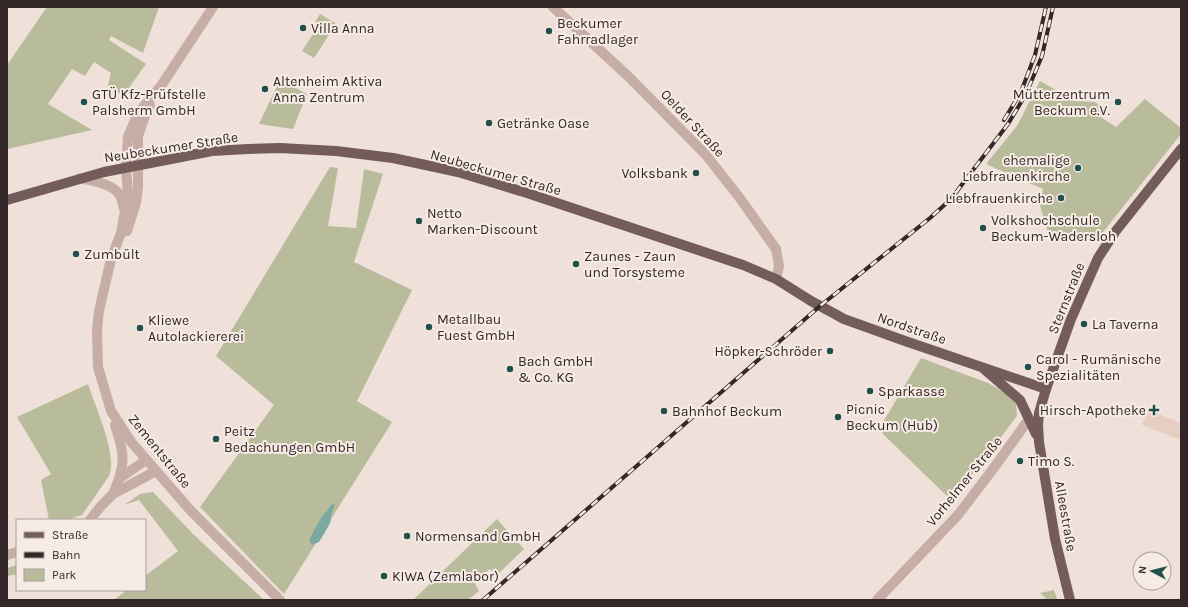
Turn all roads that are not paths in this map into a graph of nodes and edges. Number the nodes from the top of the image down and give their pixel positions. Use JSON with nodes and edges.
{"nodes":[{"id":1,"x":214,"y":7,"type":"edge"},
{"id":2,"x":553,"y":7,"type":"edge"},
{"id":3,"x":161,"y":86,"type":"junction"},
{"id":4,"x":1181,"y":149,"type":"edge"},
{"id":5,"x":138,"y":165,"type":"junction"},
{"id":6,"x":126,"y":167,"type":"junction"},
{"id":7,"x":80,"y":178,"type":"junction"},
{"id":8,"x":7,"y":200,"type":"edge"},
{"id":9,"x":125,"y":211,"type":"junction"},
{"id":10,"x":776,"y":279,"type":"junction"},
{"id":11,"x":106,"y":283,"type":"junction"},
{"id":12,"x":982,"y":367,"type":"junction"},
{"id":13,"x":1046,"y":389,"type":"junction"},
{"id":14,"x":111,"y":411,"type":"junction"},
{"id":15,"x":1029,"y":419,"type":"junction"},
{"id":16,"x":1038,"y":437,"type":"junction"},
{"id":17,"x":146,"y":460,"type":"junction"},
{"id":18,"x":156,"y":471,"type":"junction"},
{"id":19,"x":120,"y":478,"type":"junction"},
{"id":20,"x":114,"y":494,"type":"junction"},
{"id":21,"x":91,"y":519,"type":"edge"},
{"id":22,"x":280,"y":600,"type":"edge"},
{"id":23,"x":877,"y":600,"type":"edge"},
{"id":24,"x":1070,"y":600,"type":"edge"}],
"edges":[{"from":1,"to":3,"type":"street","name":"Zementstraße"},
{"from":2,"to":10,"type":"street","name":"Oelder Straße"},
{"from":3,"to":5,"type":"street","name":"Zementstraße"},
{"from":3,"to":6,"type":"street","name":"Zementstraße"},
{"from":4,"to":13,"type":"main road","name":"Sternstraße"},
{"from":5,"to":6,"type":"main road","name":"Neubeckumer Straße"},
{"from":5,"to":10,"type":"main road","name":"Neubeckumer Straße"},
{"from":5,"to":11,"type":"street","name":"Zementstraße"},
{"from":6,"to":7,"type":"main road","name":"Neubeckumer Straße"},
{"from":6,"to":9,"type":"street","name":"Zementstraße"},
{"from":7,"to":8,"type":"main road","name":"Neubeckumer Straße"},
{"from":7,"to":9,"type":"street","name":"Neubeckumer Straße"},
{"from":9,"to":11,"type":"street","name":"Zementstraße"},
{"from":10,"to":12,"type":"main road","name":"Nordstraße"},
{"from":11,"to":14,"type":"street","name":"Zementstraße"},
{"from":12,"to":13,"type":"main road","name":"Nordstraße"},
{"from":12,"to":15,"type":"main road","name":"Alleestraße"},
{"from":13,"to":15,"type":"main road","name":"Vorhelmer Straße"},
{"from":13,"to":16,"type":"main road","name":"Alleestraße"},
{"from":14,"to":17,"type":"street","name":"Zementstraße"},
{"from":14,"to":19,"type":"street"},
{"from":15,"to":16,"type":"main road","name":"Alleestraße"},
{"from":15,"to":23,"type":"street","name":"Vorhelmer Straße"},
{"from":16,"to":24,"type":"main road","name":"Alleestraße"},
{"from":17,"to":18,"type":"street","name":"Zementstraße"},
{"from":17,"to":19,"type":"street"},
{"from":18,"to":20,"type":"street"},
{"from":18,"to":22,"type":"street","name":"Zementstraße"},
{"from":19,"to":20,"type":"street"},
{"from":20,"to":21,"type":"street"}]}
